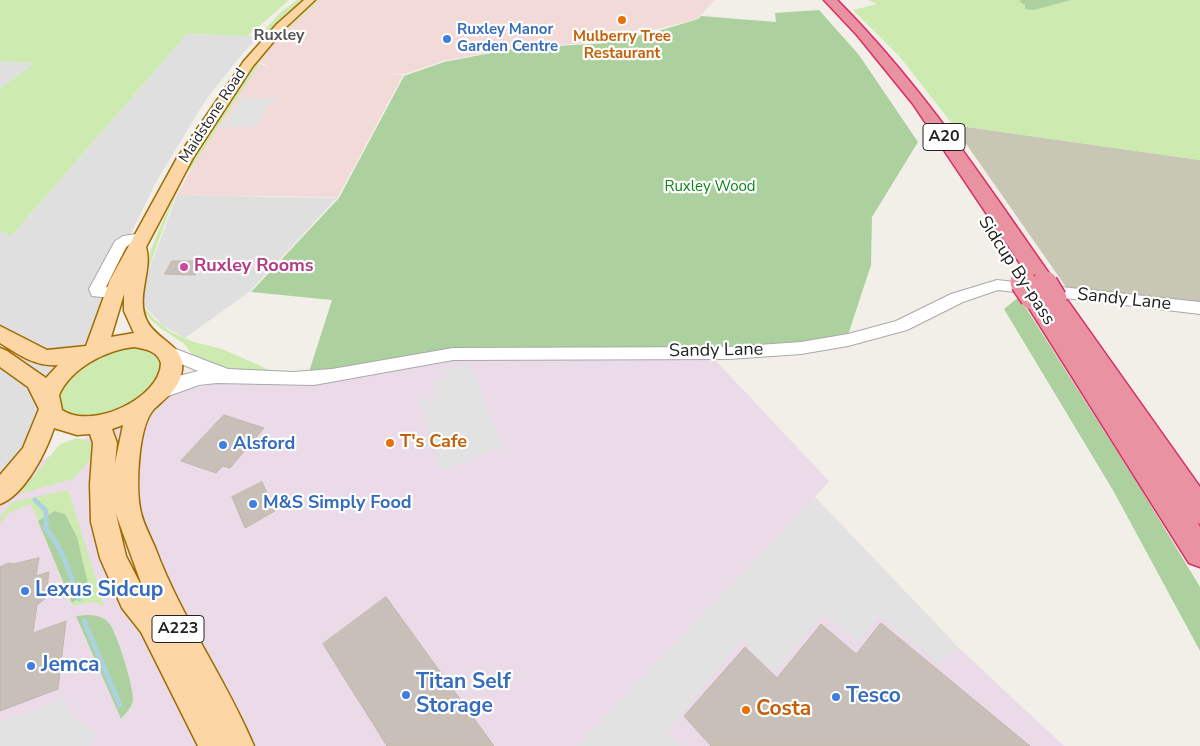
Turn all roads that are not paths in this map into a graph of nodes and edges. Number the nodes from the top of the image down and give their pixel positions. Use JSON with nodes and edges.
{"nodes":[{"id":1,"x":310,"y":0,"type":"edge"},
{"id":2,"x":819,"y":0,"type":"edge"},
{"id":3,"x":830,"y":0,"type":"edge"},
{"id":4,"x":140,"y":242,"type":"junction"},
{"id":5,"x":1039,"y":290,"type":"junction"},
{"id":6,"x":1200,"y":308,"type":"edge"},
{"id":7,"x":0,"y":333,"type":"edge"},
{"id":8,"x":159,"y":347,"type":"junction"},
{"id":9,"x":91,"y":353,"type":"junction"},
{"id":10,"x":0,"y":356,"type":"edge"},
{"id":11,"x":222,"y":374,"type":"junction"},
{"id":12,"x":152,"y":398,"type":"junction"},
{"id":13,"x":49,"y":406,"type":"junction"},
{"id":14,"x":93,"y":425,"type":"junction"},
{"id":15,"x":33,"y":454,"type":"junction"},
{"id":16,"x":0,"y":493,"type":"edge"},
{"id":17,"x":1200,"y":512,"type":"edge"},
{"id":18,"x":1200,"y":553,"type":"edge"},
{"id":19,"x":149,"y":599,"type":"junction"},
{"id":20,"x":215,"y":746,"type":"edge"},
{"id":21,"x":238,"y":746,"type":"edge"}],
"edges":[{"from":1,"to":4,"type":"main road","name":"Maidstone Road"},
{"from":2,"to":5,"type":"highway","name":"Sidcup By-pass","number":"A20"},
{"from":3,"to":5,"type":"highway","name":"Sidcup By-pass","number":"A20"},
{"from":4,"to":8,"type":"main road","name":"Maidstone Road"},
{"from":4,"to":9,"type":"main road","name":"Maidstone Road"},
{"from":5,"to":17,"type":"highway","name":"Sidcup By-pass","number":"A20"},
{"from":5,"to":18,"type":"highway","name":"Sidcup By-pass","number":"A20"},
{"from":6,"to":11,"type":"street","name":"Sandy Lane"},
{"from":7,"to":9,"type":"main road"},
{"from":8,"to":9,"type":"main road"},
{"from":8,"to":11,"type":"street","name":"Sandy Lane"},
{"from":8,"to":12,"type":"main road"},
{"from":9,"to":13,"type":"main road"},
{"from":10,"to":13,"type":"main road"},
{"from":11,"to":12,"type":"street","name":"Sandy Lane"},
{"from":12,"to":14,"type":"main road"},
{"from":12,"to":19,"type":"main road","number":"A223"},
{"from":13,"to":14,"type":"main road"},
{"from":13,"to":15,"type":"main road"},
{"from":14,"to":15,"type":"main road"},
{"from":14,"to":19,"type":"main road","number":"A223"},
{"from":15,"to":16,"type":"main road"},
{"from":19,"to":20,"type":"main road","number":"A223"},
{"from":19,"to":21,"type":"main road","number":"A223"}]}
